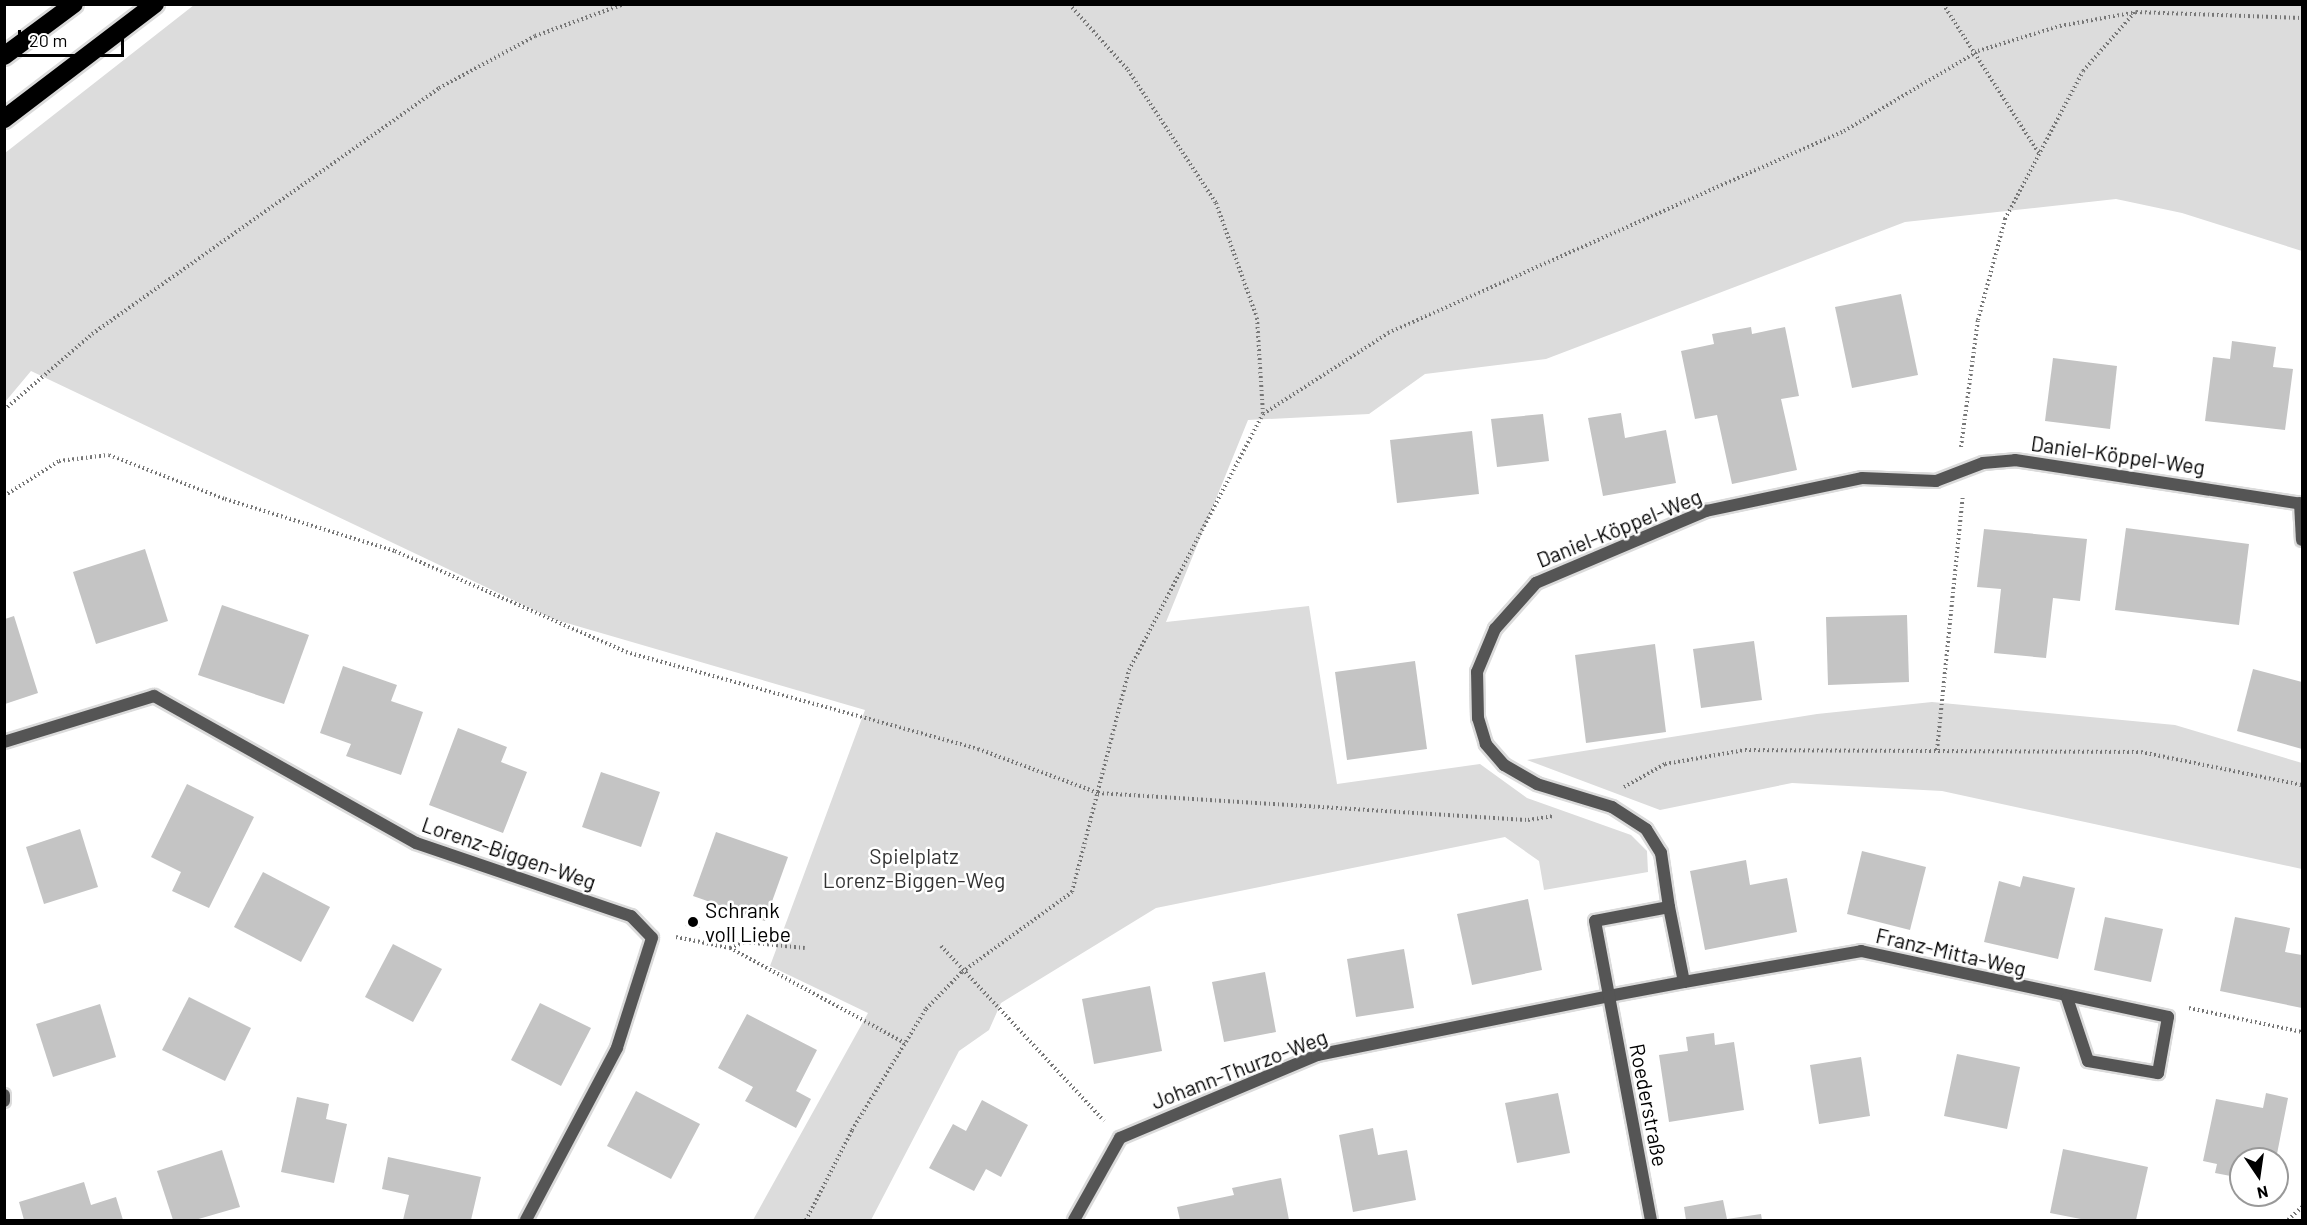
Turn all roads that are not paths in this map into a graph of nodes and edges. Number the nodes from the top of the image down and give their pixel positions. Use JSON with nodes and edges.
{"nodes":[{"id":1,"x":74,"y":4,"type":"edge"},
{"id":2,"x":155,"y":4,"type":"edge"},
{"id":3,"x":4,"y":56,"type":"edge"},
{"id":4,"x":4,"y":119,"type":"edge"},
{"id":5,"x":2301,"y":503,"type":"edge"},
{"id":6,"x":2302,"y":540,"type":"edge"},
{"id":7,"x":4,"y":742,"type":"edge"},
{"id":8,"x":1669,"y":907,"type":"junction"},
{"id":9,"x":1684,"y":982,"type":"junction"},
{"id":10,"x":1609,"y":996,"type":"junction"},
{"id":11,"x":2067,"y":998,"type":"junction"},
{"id":12,"x":4,"y":1095,"type":"edge"},
{"id":13,"x":4,"y":1101,"type":"edge"},
{"id":14,"x":526,"y":1221,"type":"edge"},
{"id":15,"x":1074,"y":1221,"type":"edge"},
{"id":16,"x":1651,"y":1221,"type":"edge"}],
"edges":[{"from":1,"to":3,"type":"highway"},
{"from":2,"to":4,"type":"highway"},
{"from":5,"to":6,"type":"street","name":"Daniel-Köppel-Weg"},
{"from":5,"to":8,"type":"street","name":"Daniel-Köppel-Weg"},
{"from":7,"to":14,"type":"street","name":"Lorenz-Biggen-Weg"},
{"from":8,"to":9,"type":"street"},
{"from":8,"to":10,"type":"street","name":"Roederstraße"},
{"from":9,"to":10,"type":"street"},
{"from":9,"to":11,"type":"street","name":"Franz-Mitta-Weg"},
{"from":10,"to":15,"type":"street","name":"Johann-Thurzo-Weg"},
{"from":10,"to":16,"type":"street","name":"Roederstraße"},
{"from":11,"to":11,"type":"street","name":"Franz-Mitta-Weg"},
{"from":12,"to":13,"type":"street"}]}
